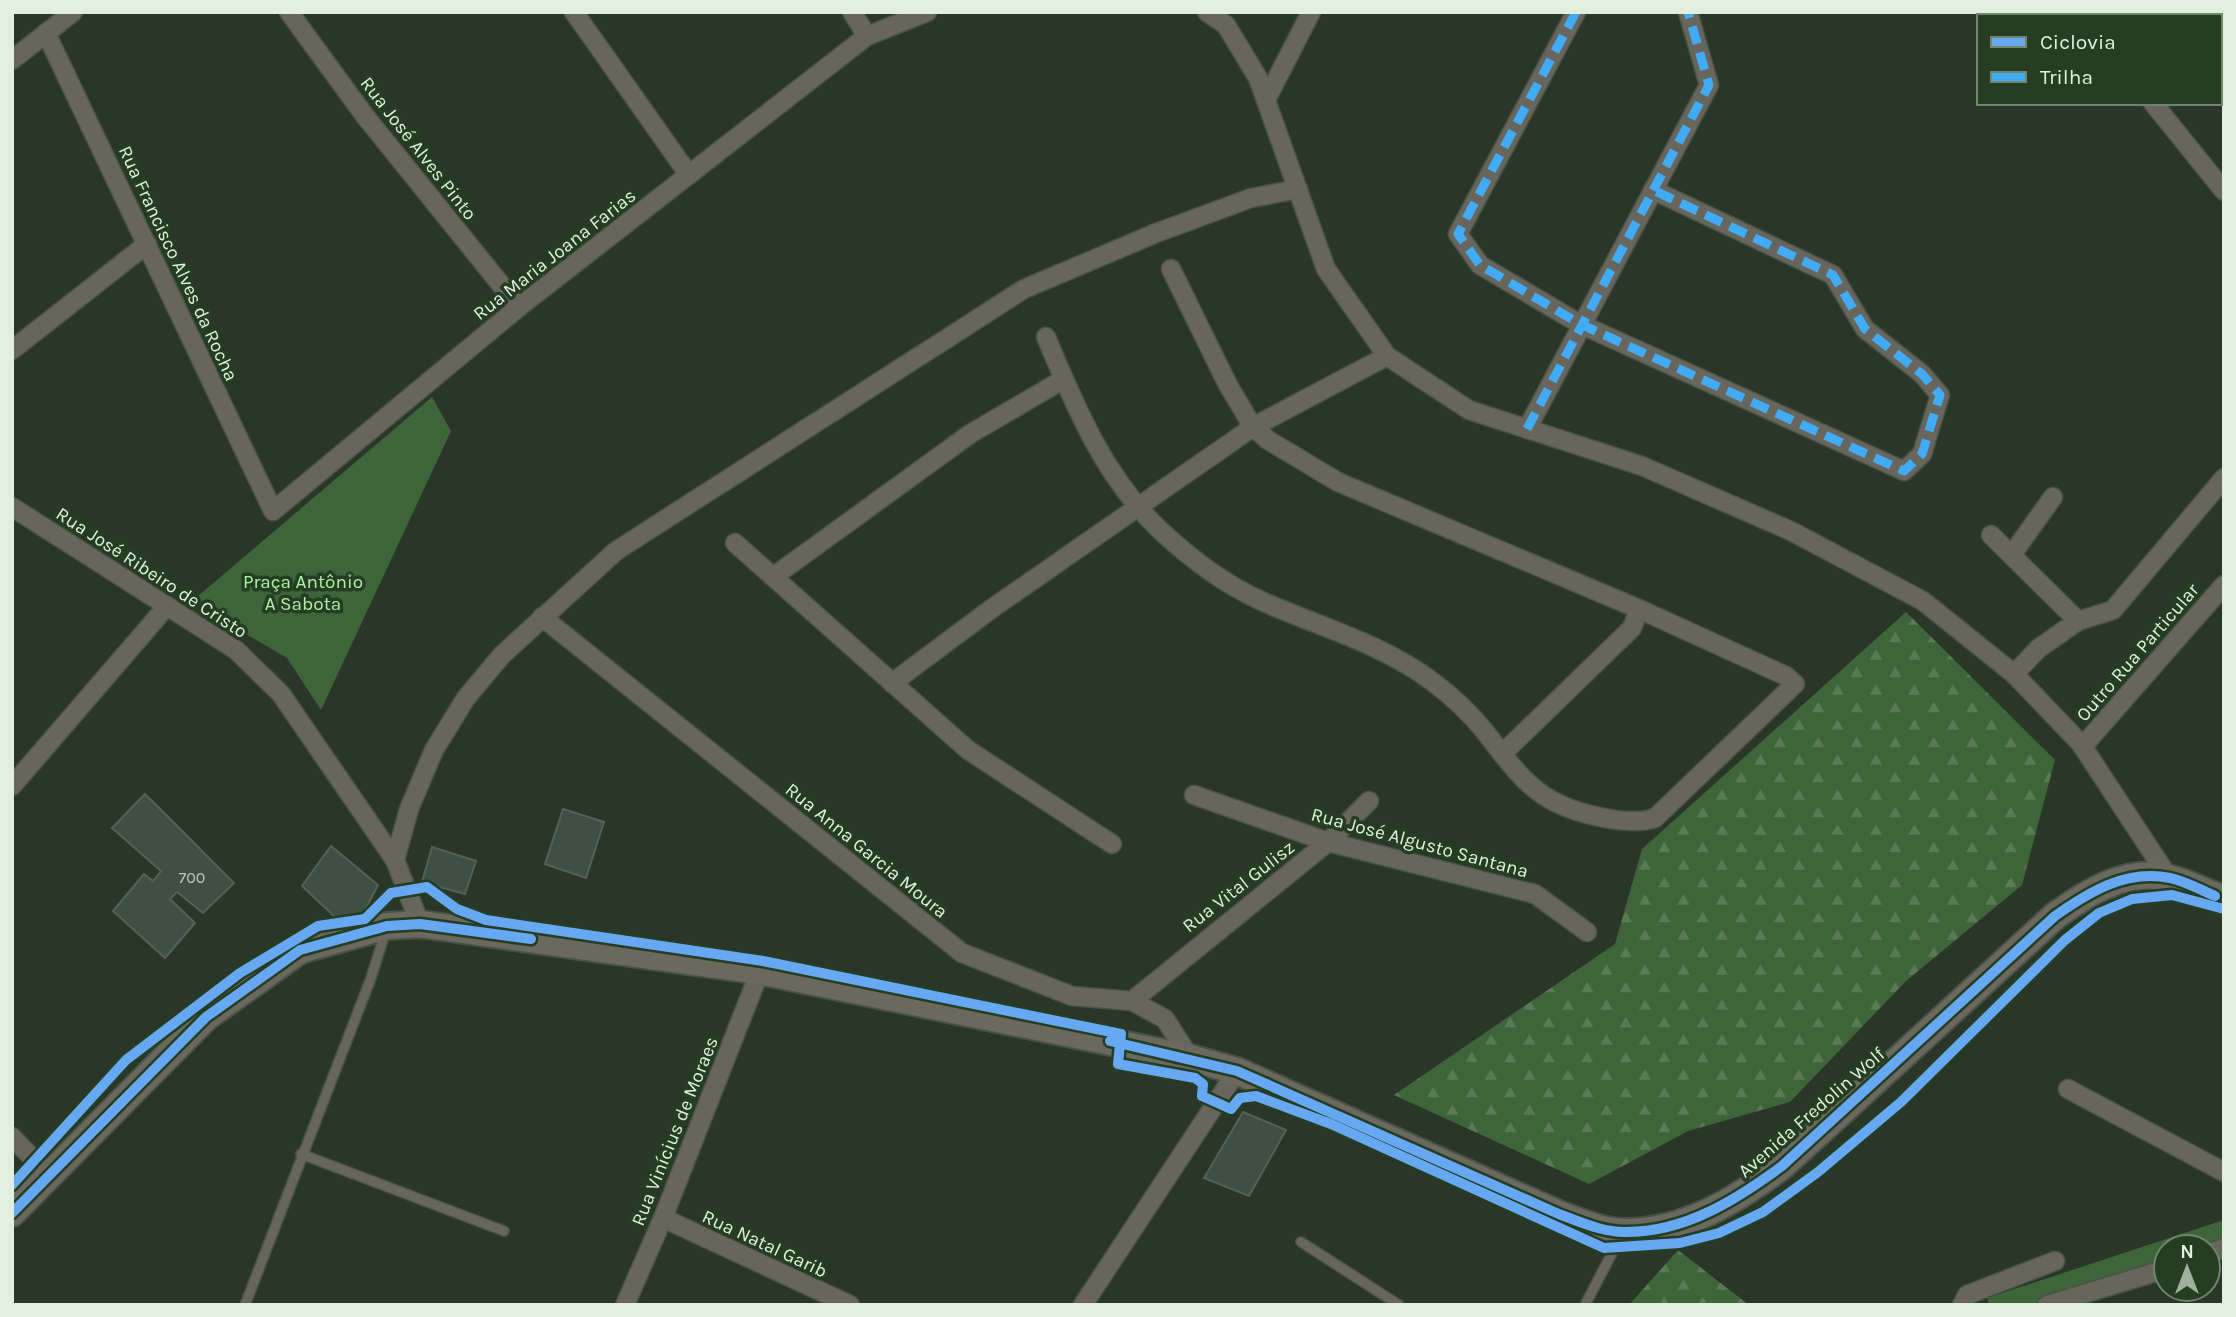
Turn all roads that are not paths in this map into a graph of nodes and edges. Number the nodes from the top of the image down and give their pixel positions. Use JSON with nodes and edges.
{"nodes":[{"id":1,"x":73,"y":12,"type":"edge"},
{"id":2,"x":289,"y":12,"type":"edge"},
{"id":3,"x":574,"y":12,"type":"edge"},
{"id":4,"x":852,"y":12,"type":"edge"},
{"id":5,"x":927,"y":12,"type":"edge"},
{"id":6,"x":1208,"y":12,"type":"edge"},
{"id":7,"x":1311,"y":12,"type":"edge"},
{"id":8,"x":1576,"y":12,"type":"edge"},
{"id":9,"x":1688,"y":12,"type":"edge"},
{"id":10,"x":46,"y":33,"type":"junction"},
{"id":11,"x":867,"y":36,"type":"junction"},
{"id":12,"x":12,"y":60,"type":"edge"},
{"id":13,"x":1266,"y":100,"type":"junction"},
{"id":14,"x":2155,"y":105,"type":"edge"},
{"id":15,"x":689,"y":175,"type":"junction"},
{"id":16,"x":1298,"y":189,"type":"junction"},
{"id":17,"x":1653,"y":190,"type":"junction"},
{"id":18,"x":2224,"y":191,"type":"edge"},
{"id":19,"x":147,"y":244,"type":"junction"},
{"id":20,"x":1171,"y":269,"type":"dead end"},
{"id":21,"x":519,"y":307,"type":"junction"},
{"id":22,"x":1580,"y":324,"type":"junction"},
{"id":23,"x":1046,"y":337,"type":"dead end"},
{"id":24,"x":12,"y":350,"type":"edge"},
{"id":25,"x":1387,"y":356,"type":"junction"},
{"id":26,"x":1064,"y":379,"type":"junction"},
{"id":27,"x":1253,"y":427,"type":"junction"},
{"id":28,"x":1527,"y":429,"type":"junction"},
{"id":29,"x":2224,"y":478,"type":"edge"},
{"id":30,"x":2053,"y":496,"type":"dead end"},
{"id":31,"x":12,"y":507,"type":"edge"},
{"id":32,"x":1139,"y":508,"type":"junction"},
{"id":33,"x":273,"y":511,"type":"joint"},
{"id":34,"x":1991,"y":535,"type":"dead end"},
{"id":35,"x":735,"y":543,"type":"dead end"},
{"id":36,"x":2013,"y":554,"type":"junction"},
{"id":37,"x":773,"y":577,"type":"junction"},
{"id":38,"x":2224,"y":585,"type":"edge"},
{"id":39,"x":167,"y":606,"type":"junction"},
{"id":40,"x":1639,"y":609,"type":"junction"},
{"id":41,"x":542,"y":617,"type":"junction"},
{"id":42,"x":2078,"y":621,"type":"junction"},
{"id":43,"x":2014,"y":674,"type":"junction"},
{"id":44,"x":892,"y":683,"type":"junction"},
{"id":45,"x":2082,"y":746,"type":"junction"},
{"id":46,"x":1502,"y":754,"type":"junction"},
{"id":47,"x":16,"y":775,"type":"edge"},
{"id":48,"x":1194,"y":795,"type":"dead end"},
{"id":49,"x":1368,"y":801,"type":"dead end"},
{"id":50,"x":1328,"y":842,"type":"junction"},
{"id":51,"x":1112,"y":844,"type":"dead end"},
{"id":52,"x":395,"y":860,"type":"junction"},
{"id":53,"x":2169,"y":878,"type":"junction"},
{"id":54,"x":2224,"y":900,"type":"edge"},
{"id":55,"x":420,"y":924,"type":"junction"},
{"id":56,"x":387,"y":926,"type":"junction"},
{"id":57,"x":1587,"y":932,"type":"dead end"},
{"id":58,"x":760,"y":971,"type":"junction"},
{"id":59,"x":1132,"y":1001,"type":"junction"},
{"id":60,"x":1190,"y":1058,"type":"junction"},
{"id":61,"x":1237,"y":1071,"type":"junction"},
{"id":62,"x":2068,"y":1089,"type":"dead end"},
{"id":63,"x":12,"y":1137,"type":"edge"},
{"id":64,"x":301,"y":1154,"type":"junction"},
{"id":65,"x":2224,"y":1172,"type":"edge"},
{"id":66,"x":49,"y":1175,"type":"junction"},
{"id":67,"x":12,"y":1213,"type":"edge"},
{"id":68,"x":663,"y":1218,"type":"junction"},
{"id":69,"x":504,"y":1231,"type":"dead end"},
{"id":70,"x":1623,"y":1232,"type":"junction"},
{"id":71,"x":1301,"y":1242,"type":"dead end"},
{"id":72,"x":2055,"y":1261,"type":"dead end"},
{"id":73,"x":2152,"y":1273,"type":"edge"},
{"id":74,"x":245,"y":1305,"type":"edge"},
{"id":75,"x":625,"y":1305,"type":"edge"},
{"id":76,"x":850,"y":1305,"type":"edge"},
{"id":77,"x":1083,"y":1305,"type":"edge"},
{"id":78,"x":1399,"y":1305,"type":"edge"},
{"id":79,"x":1585,"y":1305,"type":"edge"},
{"id":80,"x":1962,"y":1305,"type":"edge"},
{"id":81,"x":2046,"y":1305,"type":"edge"}],
"edges":[{"from":1,"to":10,"type":"street"},
{"from":2,"to":21,"type":"street","name":"Rua José Alves Pinto"},
{"from":3,"to":15,"type":"street"},
{"from":4,"to":11,"type":"street"},
{"from":5,"to":11,"type":"street","name":"Rua Maria Joana Farias"},
{"from":6,"to":13,"type":"street"},
{"from":7,"to":13,"type":"street"},
{"from":8,"to":22,"type":"street"},
{"from":9,"to":17,"type":"street"},
{"from":10,"to":12,"type":"street"},
{"from":10,"to":19,"type":"street","name":"Rua Francisco Alves da Rocha"},
{"from":11,"to":15,"type":"street","name":"Rua Maria Joana Farias"},
{"from":13,"to":16,"type":"street"},
{"from":14,"to":18,"type":"street"},
{"from":15,"to":21,"type":"street","name":"Rua Maria Joana Farias"},
{"from":16,"to":25,"type":"street"},
{"from":16,"to":41,"type":"street"},
{"from":17,"to":22,"type":"street"},
{"from":17,"to":22,"type":"street"},
{"from":19,"to":24,"type":"street"},
{"from":19,"to":33,"type":"street","name":"Rua Francisco Alves da Rocha"},
{"from":20,"to":27,"type":"street"},
{"from":21,"to":33,"type":"street","name":"Rua Maria Joana Farias"},
{"from":22,"to":28,"type":"street"},
{"from":23,"to":26,"type":"street"},
{"from":25,"to":27,"type":"street"},
{"from":25,"to":28,"type":"street"},
{"from":26,"to":32,"type":"street"},
{"from":26,"to":37,"type":"street"},
{"from":27,"to":32,"type":"street"},
{"from":27,"to":40,"type":"street"},
{"from":28,"to":43,"type":"street"},
{"from":29,"to":42,"type":"street"},
{"from":30,"to":36,"type":"street"},
{"from":31,"to":39,"type":"street","name":"Rua José Ribeiro de Cristo"},
{"from":32,"to":44,"type":"street"},
{"from":32,"to":46,"type":"street"},
{"from":34,"to":36,"type":"street"},
{"from":35,"to":37,"type":"street"},
{"from":36,"to":42,"type":"street"},
{"from":37,"to":44,"type":"street"},
{"from":38,"to":45,"type":"street","name":"Outro Rua Particular"},
{"from":39,"to":47,"type":"street"},
{"from":39,"to":52,"type":"street","name":"Rua José Ribeiro de Cristo"},
{"from":40,"to":46,"type":"street"},
{"from":40,"to":46,"type":"street"},
{"from":41,"to":52,"type":"street"},
{"from":41,"to":59,"type":"street","name":"Rua Anna Garcia Moura"},
{"from":42,"to":43,"type":"street"},
{"from":43,"to":45,"type":"street"},
{"from":44,"to":51,"type":"street"},
{"from":45,"to":53,"type":"street"},
{"from":48,"to":50,"type":"street","name":"Rua José Algusto Santana"},
{"from":49,"to":50,"type":"street","name":"Rua Vital Gulisz"},
{"from":50,"to":57,"type":"street","name":"Rua José Algusto Santana"},
{"from":50,"to":59,"type":"street","name":"Rua Vital Gulisz"},
{"from":52,"to":55,"type":"street","name":"Rua José Ribeiro de Cristo"},
{"from":53,"to":54,"type":"main road"},
{"from":53,"to":70,"type":"main road","name":"Avenida Fredolin Wolf"},
{"from":55,"to":56,"type":"main road","name":"Avenida Fredolin Wolf"},
{"from":55,"to":58,"type":"main road","name":"Avenida Fredolin Wolf"},
{"from":56,"to":64,"type":"lane"},
{"from":56,"to":66,"type":"main road","name":"Avenida Fredolin Wolf"},
{"from":58,"to":60,"type":"main road","name":"Avenida Fredolin Wolf"},
{"from":58,"to":68,"type":"street","name":"Rua Vinícius de Moraes"},
{"from":59,"to":60,"type":"street","name":"Rua Anna Garcia Moura"},
{"from":60,"to":61,"type":"main road","name":"Avenida Fredolin Wolf"},
{"from":61,"to":70,"type":"main road","name":"Avenida Fredolin Wolf"},
{"from":61,"to":77,"type":"street"},
{"from":62,"to":65,"type":"street"},
{"from":63,"to":66,"type":"street"},
{"from":64,"to":69,"type":"lane"},
{"from":64,"to":74,"type":"lane"},
{"from":66,"to":67,"type":"main road","name":"Avenida Fredolin Wolf"},
{"from":68,"to":75,"type":"street","name":"Rua Vinícius de Moraes"},
{"from":68,"to":76,"type":"street","name":"Rua Natal Garib"},
{"from":70,"to":79,"type":"lane"},
{"from":71,"to":78,"type":"lane"},
{"from":72,"to":80,"type":"street"},
{"from":73,"to":81,"type":"street"}]}
